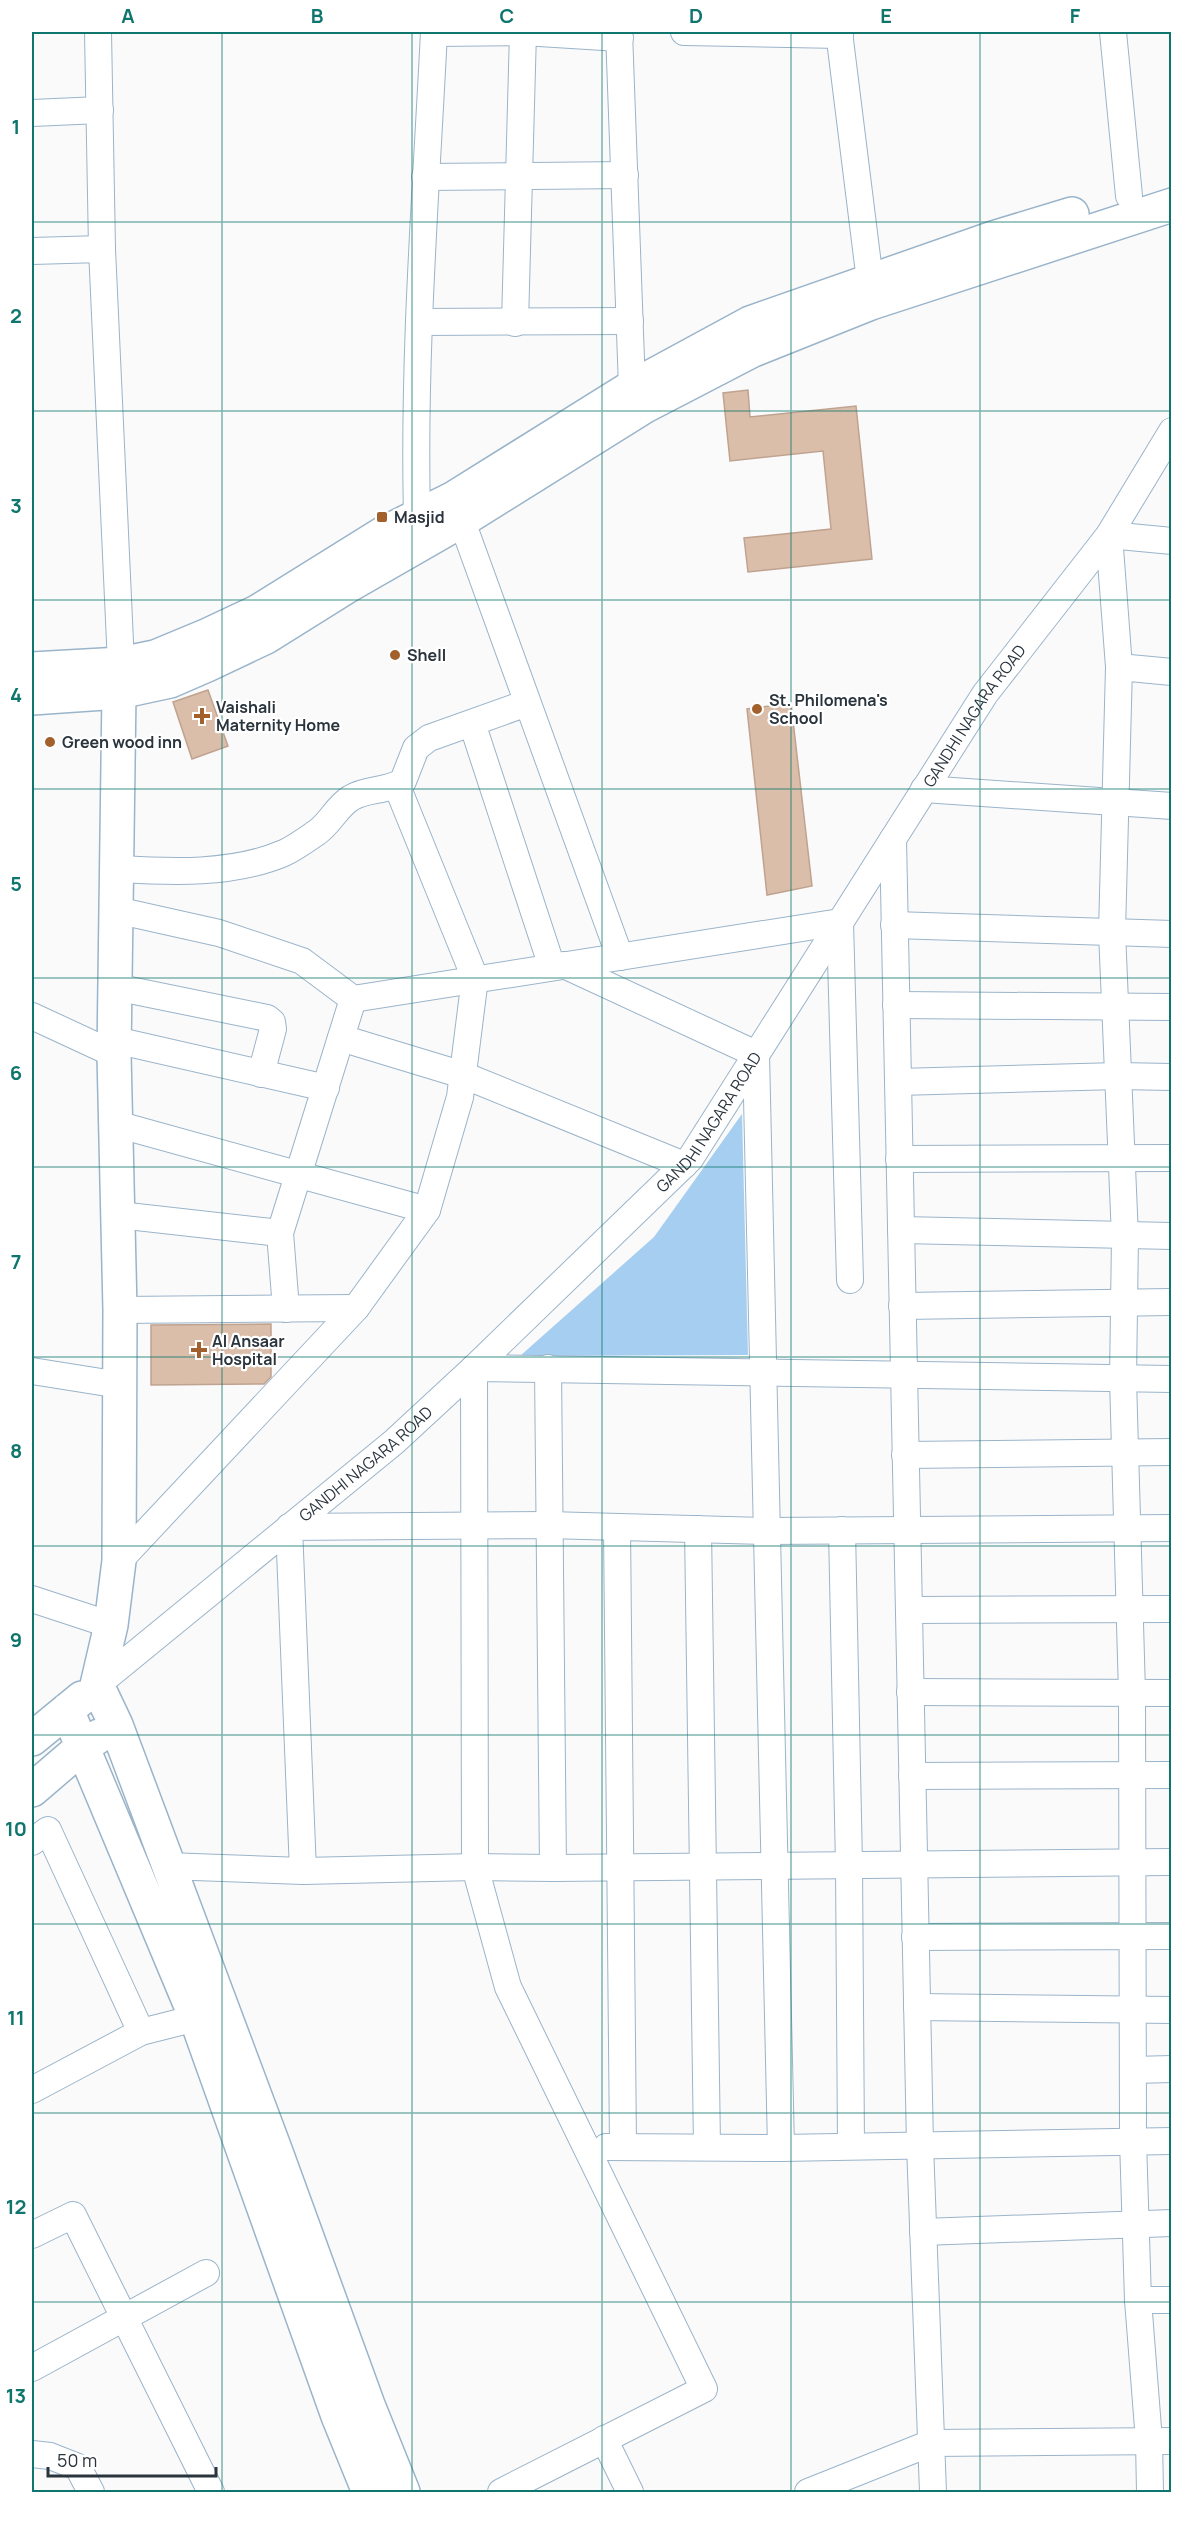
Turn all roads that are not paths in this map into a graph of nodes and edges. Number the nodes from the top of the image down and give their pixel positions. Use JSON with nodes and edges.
{"nodes":[{"id":1,"x":98,"y":32,"type":"edge"},
{"id":2,"x":434,"y":32,"type":"edge"},
{"id":3,"x":523,"y":32,"type":"edge"},
{"id":4,"x":684,"y":32,"type":"edge"},
{"id":5,"x":752,"y":32,"type":"edge"},
{"id":6,"x":1113,"y":32,"type":"edge"},
{"id":7,"x":840,"y":33,"type":"edge"},
{"id":8,"x":620,"y":34,"type":"edge"},
{"id":9,"x":100,"y":110,"type":"junction"},
{"id":10,"x":32,"y":113,"type":"edge"},
{"id":11,"x":625,"y":175,"type":"junction"},
{"id":12,"x":519,"y":176,"type":"junction"},
{"id":13,"x":425,"y":177,"type":"junction"},
{"id":14,"x":1172,"y":183,"type":"edge"},
{"id":15,"x":1129,"y":196,"type":"junction"},
{"id":16,"x":1172,"y":205,"type":"edge"},
{"id":17,"x":102,"y":249,"type":"junction"},
{"id":18,"x":32,"y":251,"type":"edge"},
{"id":19,"x":870,"y":280,"type":"junction"},
{"id":20,"x":630,"y":321,"type":"junction"},
{"id":21,"x":419,"y":322,"type":"junction"},
{"id":22,"x":515,"y":323,"type":"junction"},
{"id":23,"x":632,"y":387,"type":"junction"},
{"id":24,"x":1172,"y":431,"type":"edge"},
{"id":25,"x":457,"y":510,"type":"junction"},
{"id":26,"x":417,"y":517,"type":"junction"},
{"id":27,"x":1109,"y":535,"type":"junction"},
{"id":28,"x":1172,"y":541,"type":"edge"},
{"id":29,"x":1119,"y":668,"type":"junction"},
{"id":30,"x":32,"y":669,"type":"edge"},
{"id":31,"x":1172,"y":672,"type":"edge"},
{"id":32,"x":120,"y":678,"type":"junction"},
{"id":33,"x":32,"y":698,"type":"edge"},
{"id":34,"x":527,"y":703,"type":"junction"},
{"id":35,"x":472,"y":723,"type":"junction"},
{"id":36,"x":397,"y":786,"type":"junction"},
{"id":37,"x":924,"y":789,"type":"junction"},
{"id":38,"x":1114,"y":803,"type":"junction"},
{"id":39,"x":1172,"y":806,"type":"edge"},
{"id":40,"x":892,"y":839,"type":"junction"},
{"id":41,"x":117,"y":869,"type":"junction"},
{"id":42,"x":116,"y":910,"type":"junction"},
{"id":43,"x":840,"y":922,"type":"junction"},
{"id":44,"x":894,"y":925,"type":"junction"},
{"id":45,"x":1112,"y":932,"type":"junction"},
{"id":46,"x":1172,"y":934,"type":"edge"},
{"id":47,"x":620,"y":957,"type":"junction"},
{"id":48,"x":558,"y":966,"type":"junction"},
{"id":49,"x":475,"y":978,"type":"junction"},
{"id":50,"x":115,"y":987,"type":"junction"},
{"id":51,"x":353,"y":999,"type":"junction"},
{"id":52,"x":896,"y":1005,"type":"junction"},
{"id":53,"x":1115,"y":1006,"type":"junction"},
{"id":54,"x":1172,"y":1007,"type":"edge"},
{"id":55,"x":32,"y":1016,"type":"edge"},
{"id":56,"x":341,"y":1038,"type":"junction"},
{"id":57,"x":114,"y":1047,"type":"junction"},
{"id":58,"x":756,"y":1054,"type":"junction"},
{"id":59,"x":261,"y":1074,"type":"junction"},
{"id":60,"x":463,"y":1075,"type":"junction"},
{"id":61,"x":1118,"y":1076,"type":"junction"},
{"id":62,"x":1172,"y":1077,"type":"edge"},
{"id":63,"x":898,"y":1082,"type":"junction"},
{"id":64,"x":326,"y":1088,"type":"junction"},
{"id":65,"x":116,"y":1124,"type":"junction"},
{"id":66,"x":1121,"y":1158,"type":"junction"},
{"id":67,"x":1172,"y":1158,"type":"edge"},
{"id":68,"x":899,"y":1159,"type":"junction"},
{"id":69,"x":684,"y":1165,"type":"junction"},
{"id":70,"x":298,"y":1175,"type":"junction"},
{"id":71,"x":427,"y":1210,"type":"junction"},
{"id":72,"x":119,"y":1215,"type":"junction"},
{"id":73,"x":901,"y":1230,"type":"junction"},
{"id":74,"x":280,"y":1233,"type":"junction"},
{"id":75,"x":1172,"y":1236,"type":"edge"},
{"id":76,"x":1125,"y":1237,"type":"junction"},
{"id":77,"x":850,"y":1280,"type":"dead end"},
{"id":78,"x":1124,"y":1302,"type":"junction"},
{"id":79,"x":1172,"y":1302,"type":"edge"},
{"id":80,"x":902,"y":1306,"type":"junction"},
{"id":81,"x":356,"y":1308,"type":"junction"},
{"id":82,"x":286,"y":1309,"type":"junction"},
{"id":83,"x":120,"y":1310,"type":"junction"},
{"id":84,"x":474,"y":1368,"type":"junction"},
{"id":85,"x":549,"y":1368,"type":"junction"},
{"id":86,"x":32,"y":1371,"type":"edge"},
{"id":87,"x":763,"y":1372,"type":"junction"},
{"id":88,"x":904,"y":1375,"type":"junction"},
{"id":89,"x":1123,"y":1379,"type":"junction"},
{"id":90,"x":1172,"y":1379,"type":"edge"},
{"id":91,"x":120,"y":1385,"type":"junction"},
{"id":92,"x":1125,"y":1452,"type":"junction"},
{"id":93,"x":1172,"y":1452,"type":"edge"},
{"id":94,"x":905,"y":1455,"type":"junction"},
{"id":95,"x":475,"y":1525,"type":"junction"},
{"id":96,"x":548,"y":1525,"type":"junction"},
{"id":97,"x":290,"y":1527,"type":"junction"},
{"id":98,"x":617,"y":1527,"type":"junction"},
{"id":99,"x":1172,"y":1528,"type":"edge"},
{"id":100,"x":698,"y":1529,"type":"junction"},
{"id":101,"x":1127,"y":1529,"type":"junction"},
{"id":102,"x":842,"y":1530,"type":"junction"},
{"id":103,"x":907,"y":1530,"type":"junction"},
{"id":104,"x":767,"y":1531,"type":"junction"},
{"id":105,"x":118,"y":1561,"type":"junction"},
{"id":106,"x":32,"y":1599,"type":"edge"},
{"id":107,"x":1172,"y":1609,"type":"edge"},
{"id":108,"x":909,"y":1610,"type":"junction"},
{"id":109,"x":1130,"y":1610,"type":"junction"},
{"id":110,"x":111,"y":1625,"type":"junction"},
{"id":111,"x":97,"y":1685,"type":"junction"},
{"id":112,"x":910,"y":1692,"type":"junction"},
{"id":113,"x":1132,"y":1693,"type":"junction"},
{"id":114,"x":1172,"y":1693,"type":"edge"},
{"id":115,"x":67,"y":1710,"type":"junction"},
{"id":116,"x":116,"y":1725,"type":"junction"},
{"id":117,"x":32,"y":1739,"type":"edge"},
{"id":118,"x":81,"y":1748,"type":"junction"},
{"id":119,"x":1132,"y":1775,"type":"junction"},
{"id":120,"x":1172,"y":1775,"type":"edge"},
{"id":121,"x":912,"y":1776,"type":"junction"},
{"id":122,"x":32,"y":1790,"type":"edge"},
{"id":123,"x":32,"y":1842,"type":"edge"},
{"id":124,"x":1132,"y":1862,"type":"junction"},
{"id":125,"x":1172,"y":1862,"type":"edge"},
{"id":126,"x":849,"y":1865,"type":"junction"},
{"id":127,"x":914,"y":1865,"type":"junction"},
{"id":128,"x":167,"y":1866,"type":"junction"},
{"id":129,"x":775,"y":1866,"type":"junction"},
{"id":130,"x":475,"y":1867,"type":"junction"},
{"id":131,"x":703,"y":1867,"type":"junction"},
{"id":132,"x":553,"y":1868,"type":"junction"},
{"id":133,"x":620,"y":1868,"type":"junction"},
{"id":134,"x":303,"y":1871,"type":"junction"},
{"id":135,"x":1172,"y":1936,"type":"edge"},
{"id":136,"x":915,"y":1937,"type":"junction"},
{"id":137,"x":1132,"y":1937,"type":"junction"},
{"id":138,"x":917,"y":2007,"type":"junction"},
{"id":139,"x":1133,"y":2010,"type":"junction"},
{"id":140,"x":1172,"y":2010,"type":"edge"},
{"id":141,"x":196,"y":2018,"type":"junction"},
{"id":142,"x":141,"y":2032,"type":"junction"},
{"id":143,"x":1172,"y":2069,"type":"edge"},
{"id":144,"x":1133,"y":2070,"type":"junction"},
{"id":145,"x":32,"y":2090,"type":"edge"},
{"id":146,"x":1133,"y":2140,"type":"junction"},
{"id":147,"x":1172,"y":2141,"type":"edge"},
{"id":148,"x":920,"y":2145,"type":"junction"},
{"id":149,"x":623,"y":2146,"type":"junction"},
{"id":150,"x":851,"y":2146,"type":"junction"},
{"id":151,"x":585,"y":2147,"type":"junction"},
{"id":152,"x":707,"y":2147,"type":"junction"},
{"id":153,"x":781,"y":2148,"type":"junction"},
{"id":154,"x":1136,"y":2223,"type":"junction"},
{"id":155,"x":1172,"y":2223,"type":"edge"},
{"id":156,"x":923,"y":2232,"type":"junction"},
{"id":157,"x":32,"y":2235,"type":"edge"},
{"id":158,"x":206,"y":2273,"type":"dead end"},
{"id":159,"x":1138,"y":2300,"type":"junction"},
{"id":160,"x":1172,"y":2300,"type":"edge"},
{"id":161,"x":123,"y":2318,"type":"junction"},
{"id":162,"x":32,"y":2368,"type":"edge"},
{"id":163,"x":604,"y":2439,"type":"junction"},
{"id":164,"x":1160,"y":2441,"type":"edge"},
{"id":165,"x":931,"y":2443,"type":"junction"},
{"id":166,"x":32,"y":2454,"type":"edge"},
{"id":167,"x":91,"y":2493,"type":"edge"},
{"id":168,"x":211,"y":2493,"type":"edge"},
{"id":169,"x":369,"y":2493,"type":"edge"},
{"id":170,"x":403,"y":2493,"type":"edge"},
{"id":171,"x":501,"y":2493,"type":"edge"},
{"id":172,"x":630,"y":2493,"type":"edge"},
{"id":173,"x":808,"y":2493,"type":"edge"},
{"id":174,"x":933,"y":2493,"type":"edge"},
{"id":175,"x":1150,"y":2493,"type":"edge"}],
"edges":[{"from":1,"to":9,"type":"street"},
{"from":2,"to":3,"type":"street"},
{"from":2,"to":13,"type":"street"},
{"from":3,"to":8,"type":"street"},
{"from":3,"to":12,"type":"street"},
{"from":4,"to":5,"type":"street"},
{"from":5,"to":7,"type":"street"},
{"from":6,"to":15,"type":"street"},
{"from":7,"to":19,"type":"street"},
{"from":8,"to":11,"type":"street"},
{"from":9,"to":10,"type":"street"},
{"from":9,"to":17,"type":"street"},
{"from":11,"to":12,"type":"street"},
{"from":11,"to":20,"type":"street"},
{"from":12,"to":13,"type":"street"},
{"from":12,"to":22,"type":"street"},
{"from":13,"to":21,"type":"street"},
{"from":14,"to":15,"type":"main road"},
{"from":15,"to":19,"type":"main road"},
{"from":16,"to":25,"type":"main road"},
{"from":17,"to":18,"type":"street"},
{"from":17,"to":32,"type":"street"},
{"from":19,"to":23,"type":"main road"},
{"from":20,"to":22,"type":"street"},
{"from":20,"to":23,"type":"street"},
{"from":21,"to":22,"type":"street"},
{"from":21,"to":26,"type":"street"},
{"from":23,"to":25,"type":"main road"},
{"from":24,"to":27,"type":"street","name":"GANDHI NAGARA ROAD"},
{"from":25,"to":26,"type":"main road"},
{"from":25,"to":32,"type":"main road"},
{"from":25,"to":34,"type":"street"},
{"from":26,"to":32,"type":"main road"},
{"from":27,"to":28,"type":"street"},
{"from":27,"to":29,"type":"street"},
{"from":27,"to":37,"type":"street","name":"GANDHI NAGARA ROAD"},
{"from":29,"to":31,"type":"street"},
{"from":29,"to":38,"type":"street"},
{"from":30,"to":32,"type":"main road"},
{"from":32,"to":33,"type":"main road"},
{"from":32,"to":41,"type":"main road"},
{"from":34,"to":35,"type":"street"},
{"from":34,"to":47,"type":"street"},
{"from":35,"to":36,"type":"street"},
{"from":35,"to":48,"type":"street"},
{"from":36,"to":41,"type":"street"},
{"from":36,"to":49,"type":"street"},
{"from":37,"to":38,"type":"street"},
{"from":37,"to":40,"type":"street","name":"GANDHI NAGARA ROAD"},
{"from":38,"to":39,"type":"street"},
{"from":38,"to":45,"type":"street"},
{"from":40,"to":43,"type":"street","name":"GANDHI NAGARA ROAD"},
{"from":40,"to":44,"type":"street"},
{"from":41,"to":42,"type":"main road"},
{"from":42,"to":50,"type":"main road"},
{"from":42,"to":51,"type":"street"},
{"from":43,"to":47,"type":"street"},
{"from":43,"to":58,"type":"street","name":"GANDHI NAGARA ROAD"},
{"from":43,"to":77,"type":"street"},
{"from":44,"to":45,"type":"street"},
{"from":44,"to":52,"type":"street"},
{"from":45,"to":46,"type":"street"},
{"from":45,"to":53,"type":"street"},
{"from":47,"to":48,"type":"street"},
{"from":48,"to":49,"type":"street"},
{"from":48,"to":58,"type":"street"},
{"from":49,"to":51,"type":"street"},
{"from":49,"to":60,"type":"street"},
{"from":50,"to":57,"type":"main road"},
{"from":50,"to":59,"type":"street"},
{"from":51,"to":56,"type":"street"},
{"from":52,"to":53,"type":"street"},
{"from":52,"to":63,"type":"street"},
{"from":53,"to":54,"type":"street"},
{"from":53,"to":61,"type":"street"},
{"from":55,"to":57,"type":"street"},
{"from":56,"to":60,"type":"street"},
{"from":56,"to":64,"type":"street"},
{"from":57,"to":59,"type":"street"},
{"from":57,"to":65,"type":"main road"},
{"from":58,"to":69,"type":"street","name":"GANDHI NAGARA ROAD"},
{"from":58,"to":87,"type":"street"},
{"from":59,"to":64,"type":"street"},
{"from":60,"to":69,"type":"street"},
{"from":60,"to":71,"type":"street"},
{"from":61,"to":62,"type":"street"},
{"from":61,"to":63,"type":"street"},
{"from":61,"to":66,"type":"street"},
{"from":63,"to":68,"type":"street"},
{"from":64,"to":70,"type":"street"},
{"from":65,"to":70,"type":"street"},
{"from":65,"to":72,"type":"main road"},
{"from":66,"to":67,"type":"street"},
{"from":66,"to":68,"type":"street"},
{"from":66,"to":76,"type":"street"},
{"from":68,"to":73,"type":"street"},
{"from":69,"to":84,"type":"street","name":"GANDHI NAGARA ROAD"},
{"from":70,"to":71,"type":"street"},
{"from":70,"to":74,"type":"street"},
{"from":71,"to":81,"type":"street"},
{"from":72,"to":74,"type":"street"},
{"from":72,"to":83,"type":"main road"},
{"from":73,"to":76,"type":"street"},
{"from":73,"to":80,"type":"street"},
{"from":74,"to":82,"type":"street"},
{"from":75,"to":76,"type":"street"},
{"from":76,"to":78,"type":"street"},
{"from":78,"to":79,"type":"street"},
{"from":78,"to":80,"type":"street"},
{"from":78,"to":89,"type":"street"},
{"from":80,"to":88,"type":"street"},
{"from":81,"to":82,"type":"street"},
{"from":81,"to":105,"type":"street"},
{"from":82,"to":83,"type":"street"},
{"from":83,"to":91,"type":"main road"},
{"from":84,"to":85,"type":"street"},
{"from":84,"to":95,"type":"street"},
{"from":84,"to":97,"type":"street","name":"GANDHI NAGARA ROAD"},
{"from":85,"to":87,"type":"street"},
{"from":85,"to":96,"type":"street"},
{"from":86,"to":91,"type":"street"},
{"from":87,"to":88,"type":"street"},
{"from":87,"to":104,"type":"street"},
{"from":88,"to":89,"type":"street"},
{"from":88,"to":94,"type":"street"},
{"from":89,"to":90,"type":"street"},
{"from":89,"to":92,"type":"street"},
{"from":91,"to":105,"type":"main road"},
{"from":92,"to":93,"type":"street"},
{"from":92,"to":94,"type":"street"},
{"from":92,"to":101,"type":"street"},
{"from":94,"to":103,"type":"street"},
{"from":95,"to":96,"type":"street"},
{"from":95,"to":97,"type":"street"},
{"from":95,"to":130,"type":"street"},
{"from":96,"to":98,"type":"street"},
{"from":96,"to":132,"type":"street"},
{"from":97,"to":111,"type":"street","name":"GANDHI NAGARA ROAD"},
{"from":97,"to":134,"type":"street"},
{"from":98,"to":100,"type":"street"},
{"from":98,"to":133,"type":"street"},
{"from":99,"to":101,"type":"street"},
{"from":100,"to":104,"type":"street"},
{"from":100,"to":131,"type":"street"},
{"from":101,"to":103,"type":"street"},
{"from":101,"to":109,"type":"street"},
{"from":102,"to":103,"type":"street"},
{"from":102,"to":104,"type":"street"},
{"from":102,"to":126,"type":"street"},
{"from":103,"to":108,"type":"street"},
{"from":104,"to":129,"type":"street"},
{"from":105,"to":110,"type":"main road"},
{"from":106,"to":110,"type":"street"},
{"from":107,"to":109,"type":"street"},
{"from":108,"to":109,"type":"street"},
{"from":108,"to":112,"type":"street"},
{"from":109,"to":113,"type":"street"},
{"from":110,"to":111,"type":"main road"},
{"from":111,"to":115,"type":"main road"},
{"from":111,"to":116,"type":"main road"},
{"from":112,"to":113,"type":"street"},
{"from":112,"to":121,"type":"street"},
{"from":113,"to":114,"type":"street"},
{"from":113,"to":119,"type":"street"},
{"from":115,"to":117,"type":"main road"},
{"from":115,"to":118,"type":"main road"},
{"from":116,"to":118,"type":"main road"},
{"from":116,"to":128,"type":"main road"},
{"from":118,"to":122,"type":"main road"},
{"from":118,"to":141,"type":"main road"},
{"from":119,"to":120,"type":"street"},
{"from":119,"to":121,"type":"street"},
{"from":119,"to":124,"type":"street"},
{"from":121,"to":127,"type":"street"},
{"from":123,"to":142,"type":"street"},
{"from":124,"to":125,"type":"street"},
{"from":124,"to":127,"type":"street"},
{"from":124,"to":137,"type":"street"},
{"from":126,"to":127,"type":"street"},
{"from":126,"to":129,"type":"street"},
{"from":126,"to":150,"type":"street"},
{"from":127,"to":136,"type":"street"},
{"from":128,"to":134,"type":"street"},
{"from":128,"to":170,"type":"main road"},
{"from":129,"to":131,"type":"street"},
{"from":129,"to":153,"type":"street"},
{"from":130,"to":132,"type":"street"},
{"from":130,"to":134,"type":"street"},
{"from":130,"to":151,"type":"street"},
{"from":131,"to":133,"type":"street"},
{"from":131,"to":152,"type":"street"},
{"from":132,"to":133,"type":"street"},
{"from":133,"to":149,"type":"street"},
{"from":135,"to":137,"type":"street"},
{"from":136,"to":137,"type":"street"},
{"from":136,"to":138,"type":"street"},
{"from":137,"to":139,"type":"street"},
{"from":138,"to":139,"type":"street"},
{"from":138,"to":148,"type":"street"},
{"from":139,"to":140,"type":"street"},
{"from":139,"to":144,"type":"street"},
{"from":141,"to":142,"type":"street"},
{"from":141,"to":169,"type":"main road"},
{"from":142,"to":145,"type":"street"},
{"from":143,"to":144,"type":"street"},
{"from":144,"to":146,"type":"street"},
{"from":146,"to":147,"type":"street"},
{"from":146,"to":148,"type":"street"},
{"from":146,"to":154,"type":"street"},
{"from":148,"to":150,"type":"street"},
{"from":148,"to":156,"type":"street"},
{"from":149,"to":151,"type":"street"},
{"from":149,"to":152,"type":"street"},
{"from":150,"to":153,"type":"street"},
{"from":151,"to":163,"type":"street"},
{"from":152,"to":153,"type":"street"},
{"from":154,"to":155,"type":"street"},
{"from":154,"to":156,"type":"street"},
{"from":154,"to":159,"type":"street"},
{"from":156,"to":165,"type":"street"},
{"from":157,"to":161,"type":"street"},
{"from":158,"to":161,"type":"street"},
{"from":159,"to":160,"type":"street"},
{"from":159,"to":164,"type":"street"},
{"from":161,"to":162,"type":"street"},
{"from":161,"to":168,"type":"street"},
{"from":163,"to":171,"type":"street"},
{"from":163,"to":172,"type":"street"},
{"from":164,"to":165,"type":"street"},
{"from":164,"to":175,"type":"street"},
{"from":165,"to":173,"type":"street"},
{"from":165,"to":174,"type":"street"},
{"from":166,"to":167,"type":"street"}]}
